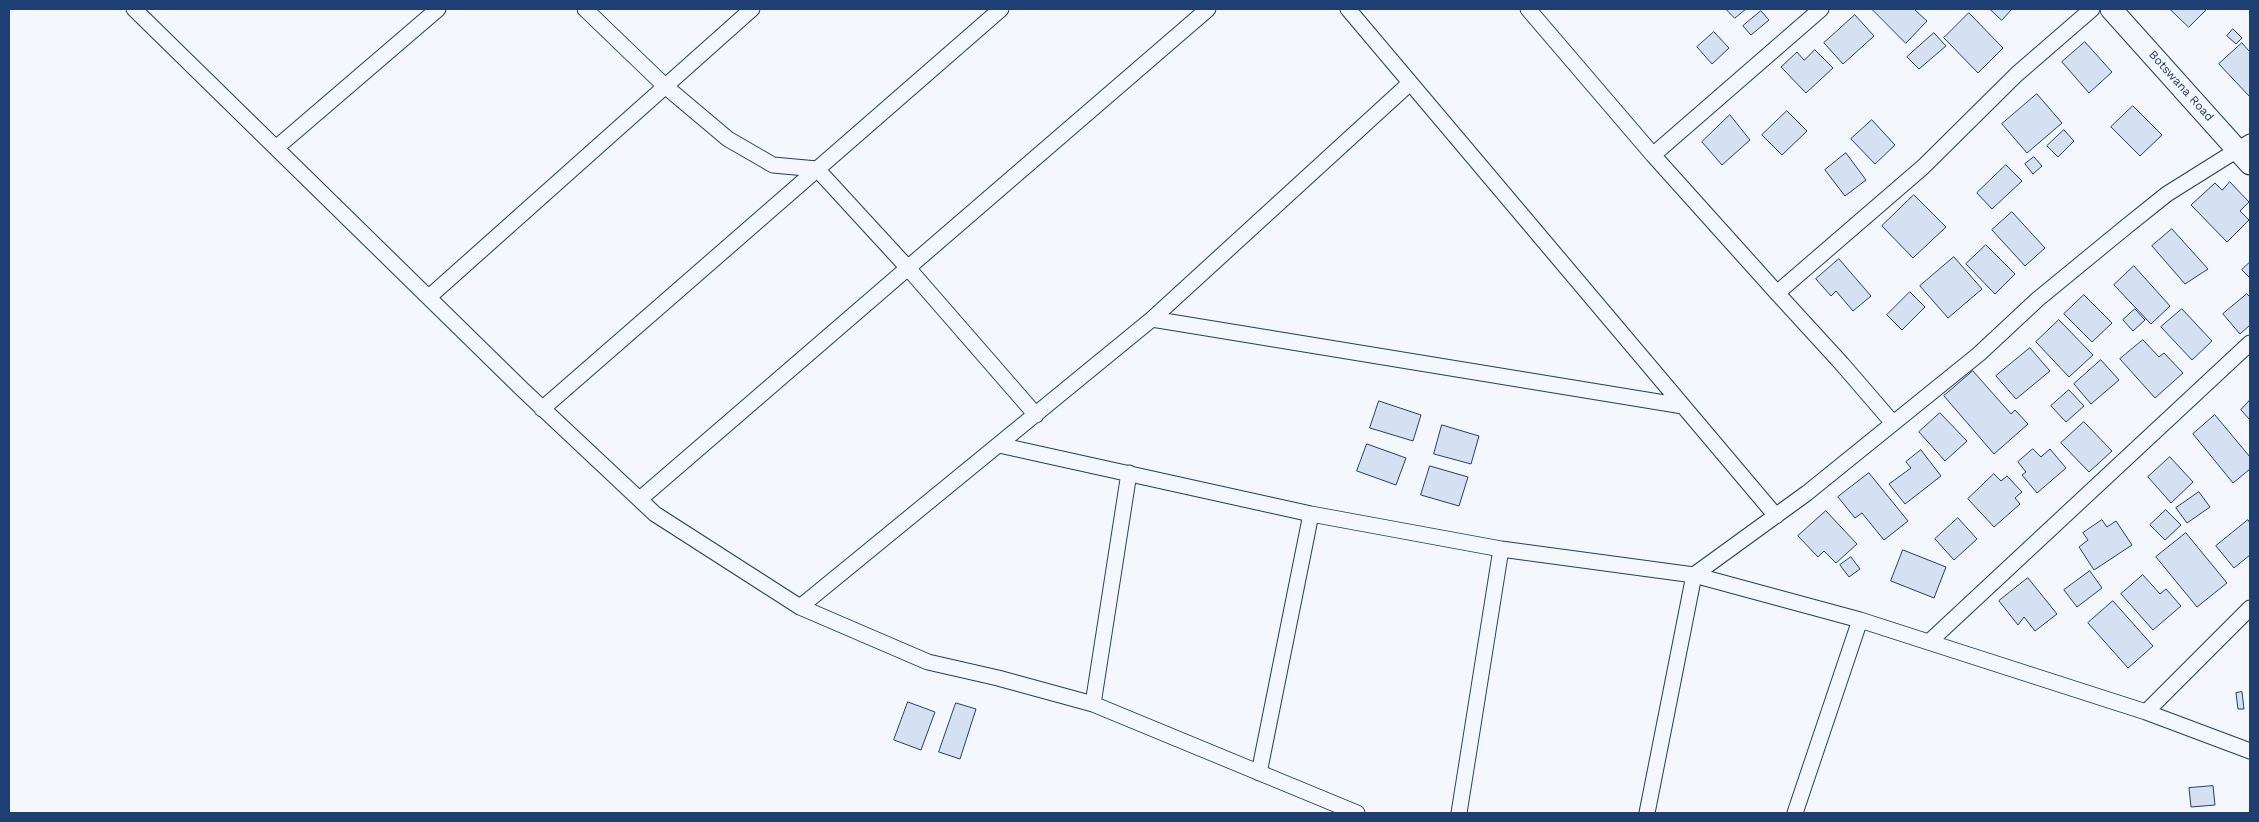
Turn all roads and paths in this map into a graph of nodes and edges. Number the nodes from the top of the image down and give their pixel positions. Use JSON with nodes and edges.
{"nodes":[{"id":1,"x":135,"y":9,"type":"edge"},
{"id":2,"x":438,"y":9,"type":"edge"},
{"id":3,"x":585,"y":9,"type":"edge"},
{"id":4,"x":752,"y":9,"type":"edge"},
{"id":5,"x":1001,"y":9,"type":"edge"},
{"id":6,"x":1208,"y":9,"type":"edge"},
{"id":7,"x":1528,"y":9,"type":"edge"},
{"id":8,"x":1821,"y":9,"type":"edge"},
{"id":9,"x":2092,"y":9,"type":"edge"},
{"id":10,"x":2111,"y":9,"type":"edge"},
{"id":11,"x":1355,"y":11,"type":"edge"},
{"id":12,"x":1410,"y":83,"type":"junction"},
{"id":13,"x":665,"y":86,"type":"junction"},
{"id":14,"x":276,"y":148,"type":"junction"},
{"id":15,"x":2246,"y":152,"type":"edge"},
{"id":16,"x":1653,"y":156,"type":"junction"},
{"id":17,"x":817,"y":169,"type":"junction"},
{"id":18,"x":908,"y":268,"type":"junction"},
{"id":19,"x":1777,"y":293,"type":"junction"},
{"id":20,"x":429,"y":297,"type":"junction"},
{"id":21,"x":1152,"y":319,"type":"junction"},
{"id":22,"x":2250,"y":343,"type":"edge"},
{"id":23,"x":1684,"y":406,"type":"junction"},
{"id":24,"x":542,"y":409,"type":"junction"},
{"id":25,"x":1036,"y":415,"type":"junction"},
{"id":26,"x":1892,"y":422,"type":"junction"},
{"id":27,"x":999,"y":445,"type":"junction"},
{"id":28,"x":1129,"y":473,"type":"junction"},
{"id":29,"x":640,"y":499,"type":"junction"},
{"id":30,"x":1312,"y":514,"type":"junction"},
{"id":31,"x":1776,"y":516,"type":"junction"},
{"id":32,"x":1501,"y":549,"type":"junction"},
{"id":33,"x":1694,"y":575,"type":"junction"},
{"id":34,"x":800,"y":607,"type":"junction"},
{"id":35,"x":2250,"y":608,"type":"edge"},
{"id":36,"x":1860,"y":620,"type":"junction"},
{"id":37,"x":1929,"y":642,"type":"junction"},
{"id":38,"x":1093,"y":704,"type":"junction"},
{"id":39,"x":2146,"y":712,"type":"junction"},
{"id":40,"x":2250,"y":751,"type":"edge"},
{"id":41,"x":1259,"y":773,"type":"junction"},
{"id":42,"x":1357,"y":813,"type":"edge"},
{"id":43,"x":1459,"y":813,"type":"edge"},
{"id":44,"x":1647,"y":813,"type":"edge"},
{"id":45,"x":1795,"y":813,"type":"edge"}],
"edges":[{"from":1,"to":14,"type":"street"},
{"from":2,"to":14,"type":"street"},
{"from":3,"to":13,"type":"street"},
{"from":4,"to":13,"type":"street"},
{"from":5,"to":17,"type":"street"},
{"from":6,"to":18,"type":"street"},
{"from":7,"to":16,"type":"street"},
{"from":8,"to":16,"type":"street"},
{"from":9,"to":19,"type":"street"},
{"from":10,"to":15,"type":"street","name":"Botswana Road"},
{"from":11,"to":12,"type":"street"},
{"from":12,"to":21,"type":"street"},
{"from":12,"to":23,"type":"street"},
{"from":13,"to":17,"type":"street"},
{"from":13,"to":20,"type":"street"},
{"from":14,"to":20,"type":"street"},
{"from":15,"to":26,"type":"street"},
{"from":16,"to":19,"type":"street"},
{"from":17,"to":18,"type":"street"},
{"from":17,"to":24,"type":"street"},
{"from":18,"to":25,"type":"street"},
{"from":18,"to":29,"type":"street"},
{"from":19,"to":26,"type":"street"},
{"from":20,"to":24,"type":"street"},
{"from":21,"to":23,"type":"street"},
{"from":21,"to":25,"type":"street"},
{"from":22,"to":37,"type":"street"},
{"from":23,"to":31,"type":"street"},
{"from":24,"to":29,"type":"street"},
{"from":25,"to":27,"type":"street"},
{"from":26,"to":31,"type":"street"},
{"from":27,"to":28,"type":"street"},
{"from":27,"to":34,"type":"street"},
{"from":28,"to":30,"type":"street"},
{"from":28,"to":38,"type":"street"},
{"from":29,"to":34,"type":"street"},
{"from":30,"to":32,"type":"street"},
{"from":30,"to":41,"type":"street"},
{"from":31,"to":33,"type":"street"},
{"from":32,"to":33,"type":"street"},
{"from":32,"to":43,"type":"street"},
{"from":33,"to":36,"type":"street"},
{"from":33,"to":44,"type":"street"},
{"from":34,"to":38,"type":"street"},
{"from":35,"to":39,"type":"street"},
{"from":36,"to":37,"type":"street"},
{"from":36,"to":45,"type":"street"},
{"from":37,"to":39,"type":"street"},
{"from":38,"to":41,"type":"street"},
{"from":39,"to":40,"type":"street"},
{"from":41,"to":42,"type":"street"}]}
